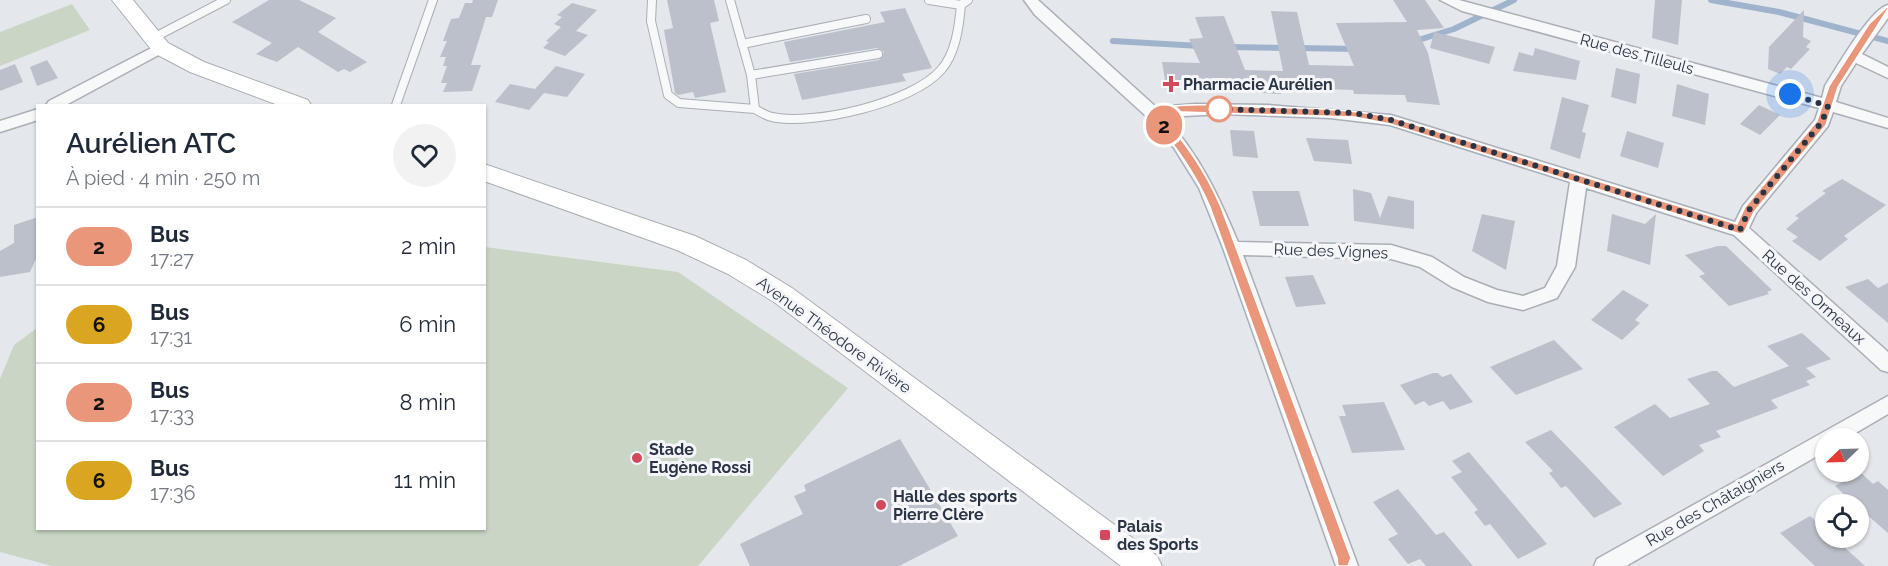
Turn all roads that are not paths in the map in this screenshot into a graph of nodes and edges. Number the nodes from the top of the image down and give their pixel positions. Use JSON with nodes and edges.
{"nodes":[{"id":1,"x":122,"y":0,"type":"edge"},
{"id":2,"x":226,"y":0,"type":"edge"},
{"id":3,"x":433,"y":0,"type":"edge"},
{"id":4,"x":652,"y":0,"type":"edge"},
{"id":5,"x":730,"y":0,"type":"edge"},
{"id":6,"x":929,"y":0,"type":"edge"},
{"id":7,"x":1031,"y":0,"type":"edge"},
{"id":8,"x":1447,"y":0,"type":"edge"},
{"id":9,"x":965,"y":2,"type":"edge"},
{"id":10,"x":1888,"y":9,"type":"edge"},
{"id":11,"x":866,"y":19,"type":"dead end"},
{"id":12,"x":157,"y":43,"type":"junction"},
{"id":13,"x":742,"y":44,"type":"junction"},
{"id":14,"x":1857,"y":49,"type":"junction"},
{"id":15,"x":878,"y":54,"type":"dead end"},
{"id":16,"x":1888,"y":73,"type":"edge"},
{"id":17,"x":751,"y":75,"type":"junction"},
{"id":18,"x":56,"y":104,"type":"edge"},
{"id":19,"x":297,"y":104,"type":"edge"},
{"id":20,"x":396,"y":104,"type":"edge"},
{"id":21,"x":1828,"y":106,"type":"junction"},
{"id":22,"x":755,"y":109,"type":"junction"},
{"id":23,"x":1153,"y":113,"type":"junction"},
{"id":24,"x":36,"y":115,"type":"edge"},
{"id":25,"x":1888,"y":123,"type":"edge"},
{"id":26,"x":0,"y":127,"type":"edge"},
{"id":27,"x":486,"y":173,"type":"edge"},
{"id":28,"x":1579,"y":179,"type":"junction"},
{"id":29,"x":1740,"y":230,"type":"junction"},
{"id":30,"x":1232,"y":248,"type":"junction"},
{"id":31,"x":1888,"y":364,"type":"edge"},
{"id":32,"x":1888,"y":404,"type":"edge"},
{"id":33,"x":1846,"y":428,"type":"edge"},
{"id":34,"x":1815,"y":446,"type":"edge"},
{"id":35,"x":1345,"y":563,"type":"edge"},
{"id":36,"x":1146,"y":566,"type":"edge"},
{"id":37,"x":1605,"y":566,"type":"edge"}],
"edges":[{"from":1,"to":12,"type":"main road"},
{"from":2,"to":12,"type":"lane"},
{"from":3,"to":20,"type":"lane"},
{"from":4,"to":22,"type":"lane"},
{"from":5,"to":13,"type":"lane"},
{"from":6,"to":9,"type":"lane"},
{"from":7,"to":23,"type":"street"},
{"from":8,"to":21,"type":"street","name":"Rue des Tilleuls"},
{"from":9,"to":22,"type":"lane"},
{"from":10,"to":14,"type":"street"},
{"from":11,"to":13,"type":"lane"},
{"from":12,"to":18,"type":"street"},
{"from":12,"to":19,"type":"main road"},
{"from":13,"to":17,"type":"lane"},
{"from":14,"to":16,"type":"street"},
{"from":14,"to":21,"type":"street"},
{"from":15,"to":17,"type":"lane"},
{"from":17,"to":22,"type":"lane"},
{"from":21,"to":25,"type":"street","name":"Rue des Tilleuls"},
{"from":21,"to":29,"type":"street"},
{"from":23,"to":28,"type":"street"},
{"from":23,"to":30,"type":"street"},
{"from":24,"to":26,"type":"street"},
{"from":27,"to":36,"type":"main road","name":"Avenue Théodore Rivière"},
{"from":28,"to":29,"type":"street"},
{"from":28,"to":30,"type":"street","name":"Rue des Vignes"},
{"from":29,"to":31,"type":"street","name":"Rue des Ormeaux"},
{"from":30,"to":35,"type":"street"},
{"from":32,"to":33,"type":"street","name":"Rue des Châtaigniers"},
{"from":34,"to":37,"type":"street","name":"Rue des Châtaigniers"}]}
